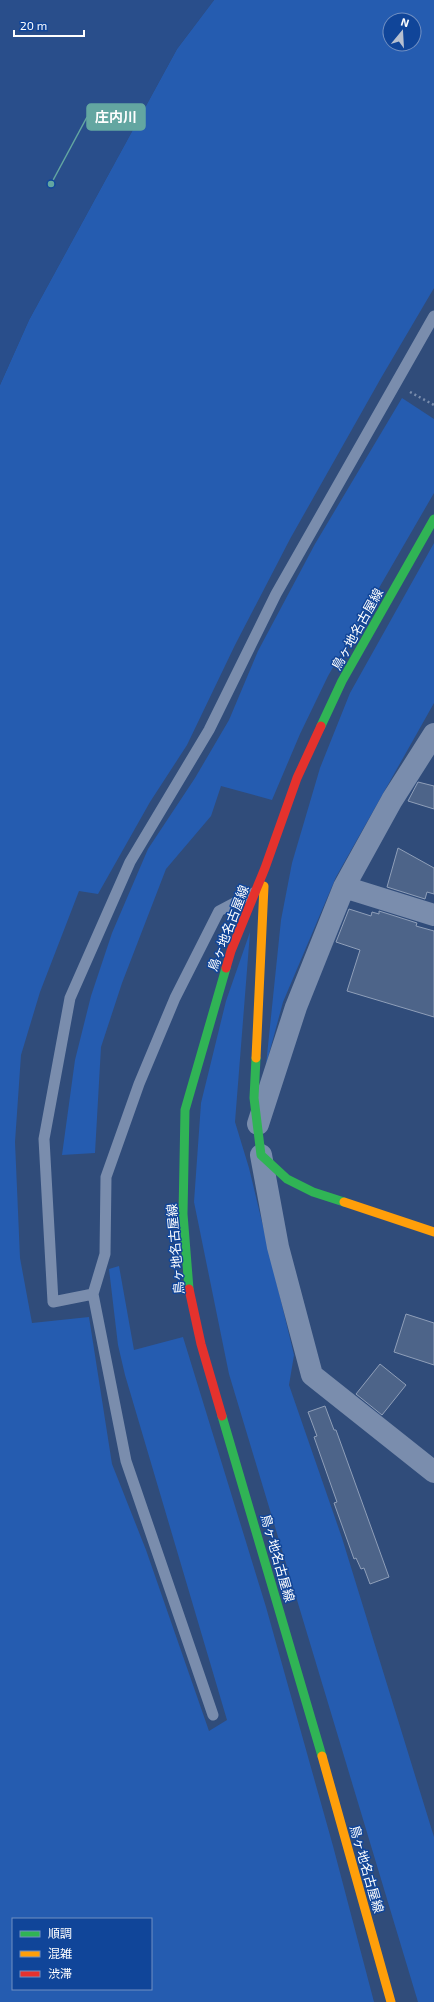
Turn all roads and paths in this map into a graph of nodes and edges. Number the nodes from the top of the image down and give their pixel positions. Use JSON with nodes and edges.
{"nodes":[{"id":1,"x":434,"y":316,"type":"edge"},
{"id":2,"x":424,"y":399,"type":"dead end"},
{"id":3,"x":434,"y":405,"type":"edge"},
{"id":4,"x":434,"y":519,"type":"edge"},
{"id":5,"x":433,"y":739,"type":"edge"},
{"id":6,"x":265,"y":868,"type":"junction"},
{"id":7,"x":344,"y":887,"type":"junction"},
{"id":8,"x":256,"y":890,"type":"junction"},
{"id":9,"x":434,"y":915,"type":"edge"},
{"id":10,"x":258,"y":1124,"type":"junction"},
{"id":11,"x":261,"y":1155,"type":"junction"},
{"id":12,"x":434,"y":1232,"type":"edge"},
{"id":13,"x":93,"y":1294,"type":"junction"},
{"id":14,"x":434,"y":1469,"type":"edge"},
{"id":15,"x":213,"y":1715,"type":"dead end"},
{"id":16,"x":391,"y":2002,"type":"edge"}],
"edges":[{"from":1,"to":13,"type":"lane"},
{"from":2,"to":3,"type":"path"},
{"from":4,"to":6,"type":"main road","name":"鳥ヶ地名古屋線"},
{"from":5,"to":7,"type":"street"},
{"from":6,"to":8,"type":"main road","name":"鳥ヶ地名古屋線"},
{"from":6,"to":10,"type":"main road"},
{"from":7,"to":9,"type":"street"},
{"from":7,"to":10,"type":"street"},
{"from":8,"to":13,"type":"lane"},
{"from":8,"to":16,"type":"main road","name":"鳥ヶ地名古屋線"},
{"from":10,"to":11,"type":"main road"},
{"from":11,"to":12,"type":"main road"},
{"from":11,"to":14,"type":"street"},
{"from":13,"to":15,"type":"lane"}]}
